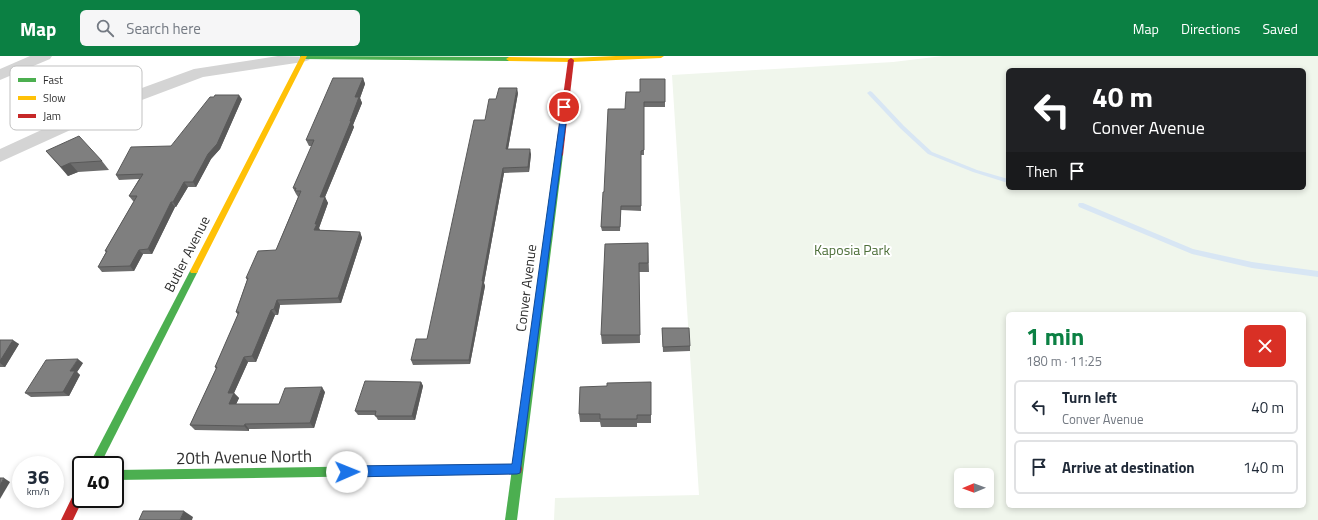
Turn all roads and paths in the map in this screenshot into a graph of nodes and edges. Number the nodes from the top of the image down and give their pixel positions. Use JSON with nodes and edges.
{"nodes":[{"id":1,"x":44,"y":56,"type":"edge"},
{"id":2,"x":661,"y":56,"type":"edge"},
{"id":3,"x":303,"y":57,"type":"edge"},
{"id":4,"x":570,"y":60,"type":"junction"},
{"id":5,"x":21,"y":66,"type":"edge"},
{"id":6,"x":10,"y":71,"type":"edge"},
{"id":7,"x":0,"y":75,"type":"edge"},
{"id":8,"x":142,"y":94,"type":"edge"},
{"id":9,"x":56,"y":130,"type":"edge"},
{"id":10,"x":0,"y":156,"type":"edge"},
{"id":11,"x":99,"y":456,"type":"edge"},
{"id":12,"x":517,"y":469,"type":"junction"},
{"id":13,"x":124,"y":475,"type":"edge"},
{"id":14,"x":72,"y":508,"type":"edge"},
{"id":15,"x":66,"y":520,"type":"edge"},
{"id":16,"x":511,"y":520,"type":"edge"}],
"edges":[{"from":1,"to":5,"type":"street"},
{"from":2,"to":4,"type":"street"},
{"from":3,"to":4,"type":"street"},
{"from":3,"to":8,"type":"street"},
{"from":3,"to":11,"type":"street","name":"Butler Avenue"},
{"from":4,"to":12,"type":"street","name":"Conver Avenue"},
{"from":6,"to":7,"type":"street"},
{"from":9,"to":10,"type":"street"},
{"from":12,"to":13,"type":"street","name":"20th Avenue North"},
{"from":12,"to":16,"type":"street","name":"Conver Avenue"},
{"from":14,"to":15,"type":"street"}]}
